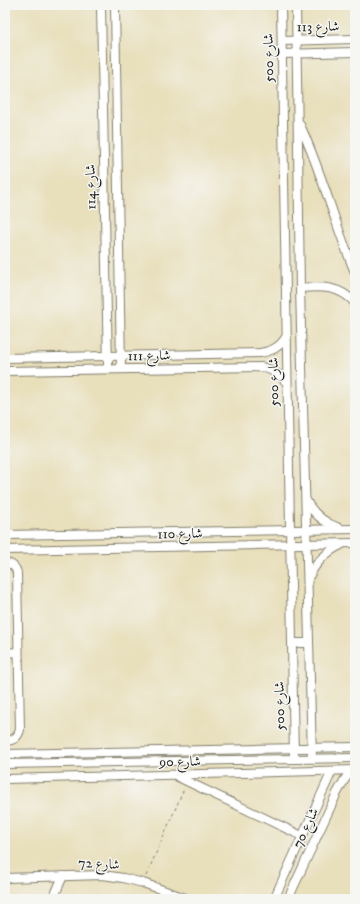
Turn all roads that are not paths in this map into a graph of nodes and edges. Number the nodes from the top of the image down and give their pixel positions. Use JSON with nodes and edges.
{"nodes":[{"id":1,"x":101,"y":5,"type":"edge"},
{"id":2,"x":115,"y":5,"type":"edge"},
{"id":3,"x":281,"y":5,"type":"edge"},
{"id":4,"x":296,"y":5,"type":"edge"},
{"id":5,"x":355,"y":39,"type":"edge"},
{"id":6,"x":282,"y":41,"type":"junction"},
{"id":7,"x":296,"y":41,"type":"junction"},
{"id":8,"x":355,"y":52,"type":"edge"},
{"id":9,"x":296,"y":53,"type":"junction"},
{"id":10,"x":282,"y":54,"type":"junction"},
{"id":11,"x":297,"y":120,"type":"junction"},
{"id":12,"x":103,"y":139,"type":"junction"},
{"id":13,"x":117,"y":139,"type":"junction"},
{"id":14,"x":104,"y":162,"type":"junction"},
{"id":15,"x":118,"y":162,"type":"junction"},
{"id":16,"x":118,"y":179,"type":"junction"},
{"id":17,"x":104,"y":180,"type":"junction"},
{"id":18,"x":284,"y":194,"type":"junction"},
{"id":19,"x":298,"y":194,"type":"junction"},
{"id":20,"x":105,"y":203,"type":"junction"},
{"id":21,"x":118,"y":203,"type":"junction"},
{"id":22,"x":355,"y":272,"type":"edge"},
{"id":23,"x":106,"y":286,"type":"junction"},
{"id":24,"x":120,"y":286,"type":"junction"},
{"id":25,"x":300,"y":288,"type":"junction"},
{"id":26,"x":355,"y":303,"type":"edge"},
{"id":27,"x":286,"y":337,"type":"junction"},
{"id":28,"x":108,"y":356,"type":"junction"},
{"id":29,"x":121,"y":356,"type":"junction"},
{"id":30,"x":5,"y":358,"type":"edge"},
{"id":31,"x":108,"y":369,"type":"junction"},
{"id":32,"x":121,"y":369,"type":"junction"},
{"id":33,"x":5,"y":371,"type":"edge"},
{"id":34,"x":287,"y":383,"type":"junction"},
{"id":35,"x":305,"y":499,"type":"junction"},
{"id":36,"x":344,"y":529,"type":"junction"},
{"id":37,"x":355,"y":529,"type":"edge"},
{"id":38,"x":290,"y":530,"type":"junction"},
{"id":39,"x":306,"y":530,"type":"junction"},
{"id":40,"x":5,"y":535,"type":"edge"},
{"id":41,"x":355,"y":543,"type":"edge"},
{"id":42,"x":306,"y":544,"type":"junction"},
{"id":43,"x":343,"y":544,"type":"junction"},
{"id":44,"x":290,"y":545,"type":"junction"},
{"id":45,"x":5,"y":550,"type":"edge"},
{"id":46,"x":5,"y":563,"type":"edge"},
{"id":47,"x":307,"y":581,"type":"junction"},
{"id":48,"x":292,"y":643,"type":"junction"},
{"id":49,"x":309,"y":643,"type":"junction"},
{"id":50,"x":18,"y":652,"type":"junction"},
{"id":51,"x":5,"y":653,"type":"edge"},
{"id":52,"x":5,"y":741,"type":"edge"},
{"id":53,"x":355,"y":747,"type":"edge"},
{"id":54,"x":294,"y":748,"type":"junction"},
{"id":55,"x":312,"y":748,"type":"junction"},
{"id":56,"x":5,"y":754,"type":"edge"},
{"id":57,"x":312,"y":758,"type":"junction"},
{"id":58,"x":355,"y":758,"type":"edge"},
{"id":59,"x":294,"y":759,"type":"junction"},
{"id":60,"x":5,"y":764,"type":"edge"},
{"id":61,"x":354,"y":770,"type":"edge"},
{"id":62,"x":332,"y":771,"type":"junction"},
{"id":63,"x":176,"y":775,"type":"junction"},
{"id":64,"x":5,"y":779,"type":"edge"},
{"id":65,"x":302,"y":836,"type":"junction"},
{"id":66,"x":63,"y":876,"type":"junction"},
{"id":67,"x":5,"y":878,"type":"edge"},
{"id":68,"x":168,"y":891,"type":"junction"},
{"id":69,"x":53,"y":899,"type":"edge"},
{"id":70,"x":164,"y":899,"type":"edge"},
{"id":71,"x":188,"y":899,"type":"edge"},
{"id":72,"x":274,"y":899,"type":"edge"},
{"id":73,"x":288,"y":899,"type":"edge"}],
"edges":[{"from":1,"to":12,"type":"street","name":"شارع 114"},
{"from":2,"to":13,"type":"street","name":"شارع 114"},
{"from":3,"to":6,"type":"street","name":"شارع 500"},
{"from":4,"to":7,"type":"street","name":"شارع 500"},
{"from":5,"to":7,"type":"street","name":"شارع 113"},
{"from":6,"to":7,"type":"street","name":"شارع 113"},
{"from":6,"to":10,"type":"street","name":"شارع 500"},
{"from":7,"to":9,"type":"street","name":"شارع 500"},
{"from":8,"to":9,"type":"street","name":"شارع 113"},
{"from":9,"to":10,"type":"street","name":"شارع 113"},
{"from":9,"to":11,"type":"street","name":"شارع 500"},
{"from":10,"to":18,"type":"street","name":"شارع 500"},
{"from":11,"to":19,"type":"street","name":"شارع 500"},
{"from":11,"to":22,"type":"street"},
{"from":12,"to":13,"type":"street"},
{"from":12,"to":14,"type":"street","name":"شارع 114"},
{"from":13,"to":15,"type":"street","name":"شارع 114"},
{"from":14,"to":15,"type":"street"},
{"from":14,"to":17,"type":"street","name":"شارع 114"},
{"from":15,"to":16,"type":"street","name":"شارع 114"},
{"from":16,"to":17,"type":"street"},
{"from":16,"to":21,"type":"street","name":"شارع 114"},
{"from":17,"to":20,"type":"street","name":"شارع 114"},
{"from":18,"to":19,"type":"street"},
{"from":18,"to":27,"type":"street","name":"شارع 500"},
{"from":19,"to":25,"type":"street","name":"شارع 500"},
{"from":20,"to":21,"type":"street"},
{"from":20,"to":23,"type":"street","name":"شارع 114"},
{"from":21,"to":24,"type":"street","name":"شارع 114"},
{"from":23,"to":24,"type":"street"},
{"from":23,"to":28,"type":"street","name":"شارع 114"},
{"from":24,"to":29,"type":"street","name":"شارع 114"},
{"from":25,"to":26,"type":"street"},
{"from":25,"to":35,"type":"street","name":"شارع 500"},
{"from":27,"to":29,"type":"street","name":"شارع 111"},
{"from":27,"to":34,"type":"street","name":"شارع 500"},
{"from":28,"to":29,"type":"street","name":"شارع 111"},
{"from":28,"to":30,"type":"street","name":"شارع 111"},
{"from":28,"to":31,"type":"street","name":"شارع 114"},
{"from":29,"to":32,"type":"street","name":"شارع 114"},
{"from":31,"to":32,"type":"street","name":"شارع 111"},
{"from":31,"to":33,"type":"street","name":"شارع 111"},
{"from":32,"to":34,"type":"street","name":"شارع 111"},
{"from":34,"to":38,"type":"street","name":"شارع 500"},
{"from":35,"to":36,"type":"street"},
{"from":35,"to":39,"type":"street","name":"شارع 500"},
{"from":36,"to":37,"type":"street","name":"شارع 110"},
{"from":36,"to":39,"type":"street","name":"شارع 110"},
{"from":38,"to":39,"type":"street","name":"شارع 110"},
{"from":38,"to":40,"type":"street","name":"شارع 110"},
{"from":38,"to":44,"type":"street","name":"شارع 500"},
{"from":39,"to":42,"type":"street","name":"شارع 500"},
{"from":41,"to":43,"type":"street","name":"شارع 110"},
{"from":42,"to":43,"type":"street","name":"شارع 110"},
{"from":42,"to":44,"type":"street","name":"شارع 110"},
{"from":42,"to":47,"type":"street","name":"شارع 500"},
{"from":43,"to":47,"type":"street"},
{"from":44,"to":45,"type":"street","name":"شارع 110"},
{"from":44,"to":48,"type":"street","name":"شارع 500"},
{"from":46,"to":50,"type":"street"},
{"from":47,"to":49,"type":"street","name":"شارع 500"},
{"from":48,"to":49,"type":"street"},
{"from":48,"to":54,"type":"street","name":"شارع 500"},
{"from":49,"to":55,"type":"street","name":"شارع 500"},
{"from":50,"to":51,"type":"street"},
{"from":50,"to":52,"type":"street"},
{"from":53,"to":55,"type":"street"},
{"from":54,"to":55,"type":"street"},
{"from":54,"to":56,"type":"street"},
{"from":54,"to":59,"type":"street","name":"شارع 500"},
{"from":55,"to":57,"type":"street","name":"شارع 500"},
{"from":57,"to":58,"type":"street","name":"شارع 90"},
{"from":57,"to":59,"type":"street","name":"شارع 90"},
{"from":59,"to":60,"type":"street","name":"شارع 90"},
{"from":61,"to":62,"type":"street","name":"شارع 90"},
{"from":61,"to":73,"type":"street","name":"شارع 70"},
{"from":62,"to":63,"type":"street","name":"شارع 90"},
{"from":62,"to":65,"type":"street","name":"شارع 70"},
{"from":63,"to":64,"type":"street","name":"شارع 90"},
{"from":63,"to":65,"type":"street"},
{"from":65,"to":72,"type":"street","name":"شارع 70"},
{"from":66,"to":67,"type":"street","name":"شارع 72"},
{"from":66,"to":68,"type":"street","name":"شارع 72"},
{"from":66,"to":69,"type":"street"},
{"from":68,"to":70,"type":"street"},
{"from":68,"to":71,"type":"street","name":"شارع 72"}]}
